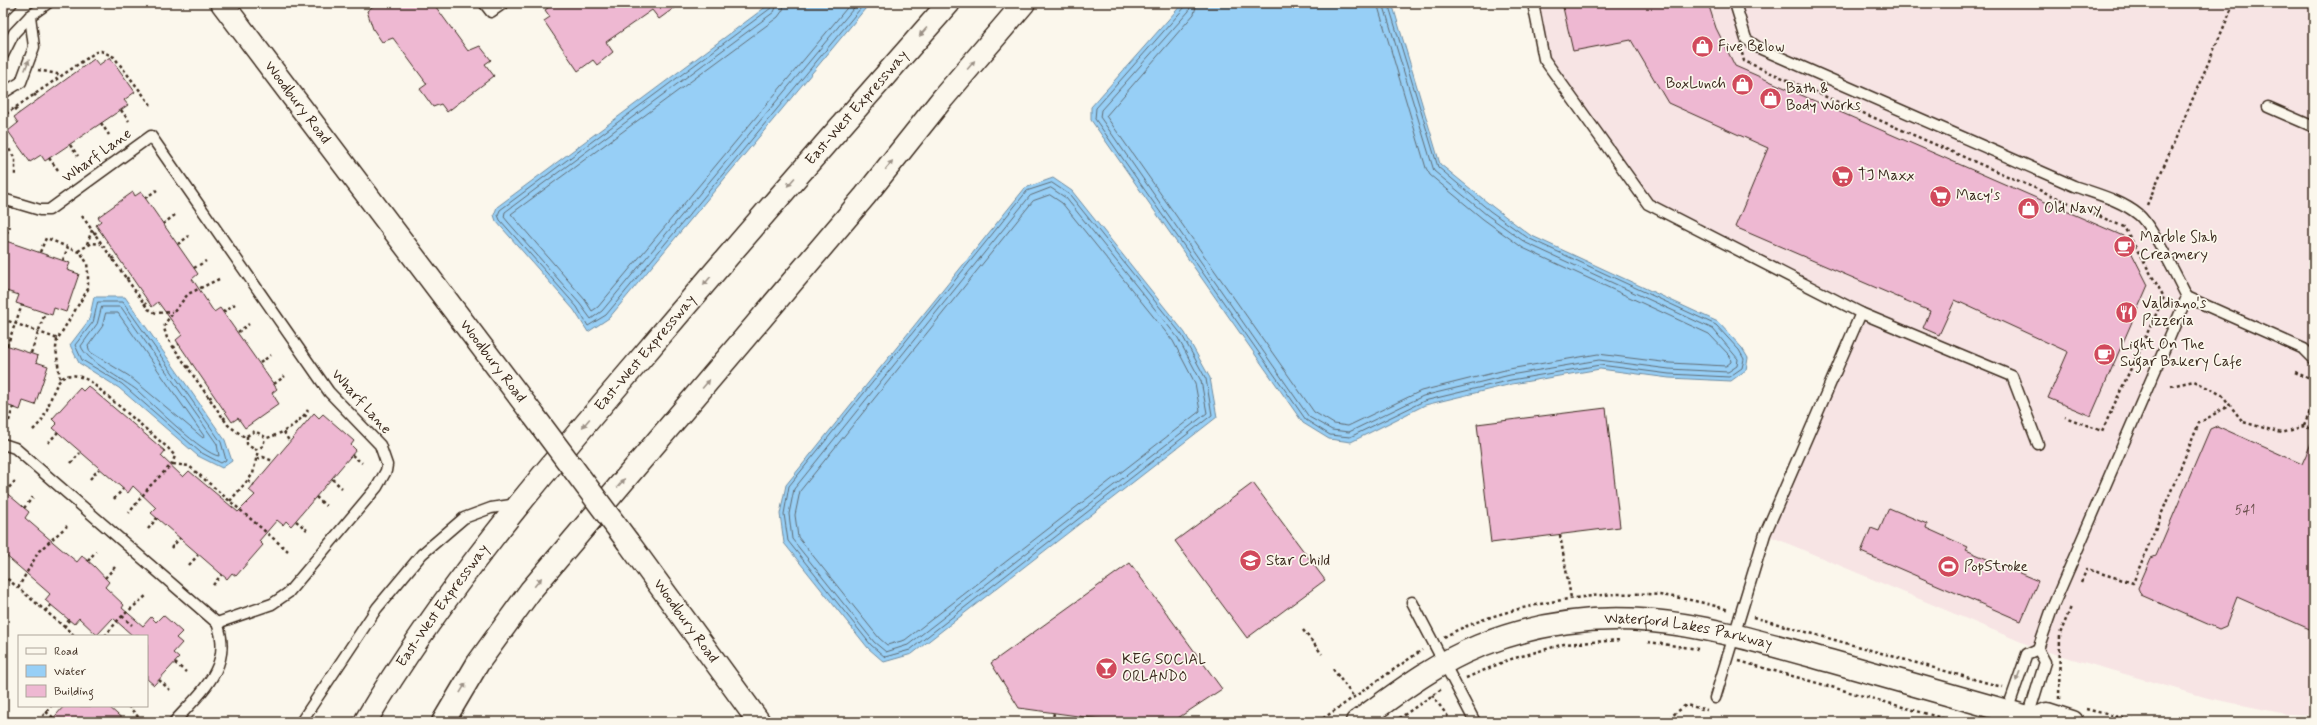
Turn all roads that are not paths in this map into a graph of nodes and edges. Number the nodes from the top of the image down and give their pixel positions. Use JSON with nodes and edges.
{"nodes":[{"id":1,"x":12,"y":3,"type":"edge"},
{"id":2,"x":222,"y":3,"type":"edge"},
{"id":3,"x":484,"y":3,"type":"edge"},
{"id":4,"x":504,"y":3,"type":"edge"},
{"id":5,"x":949,"y":3,"type":"edge"},
{"id":6,"x":1024,"y":3,"type":"edge"},
{"id":7,"x":1533,"y":3,"type":"edge"},
{"id":8,"x":1735,"y":3,"type":"edge"},
{"id":9,"x":44,"y":4,"type":"edge"},
{"id":10,"x":3,"y":12,"type":"edge"},
{"id":11,"x":30,"y":16,"type":"junction"},
{"id":12,"x":4,"y":51,"type":"edge"},
{"id":13,"x":3,"y":93,"type":"edge"},
{"id":14,"x":2268,"y":106,"type":"dead end"},
{"id":15,"x":2314,"y":127,"type":"edge"},
{"id":16,"x":3,"y":199,"type":"edge"},
{"id":17,"x":2187,"y":297,"type":"junction"},
{"id":18,"x":1861,"y":313,"type":"junction"},
{"id":19,"x":2314,"y":359,"type":"edge"},
{"id":20,"x":3,"y":444,"type":"edge"},
{"id":21,"x":2038,"y":444,"type":"dead end"},
{"id":22,"x":519,"y":504,"type":"junction"},
{"id":23,"x":1412,"y":602,"type":"dead end"},
{"id":24,"x":217,"y":623,"type":"junction"},
{"id":25,"x":1734,"y":634,"type":"junction"},
{"id":26,"x":2038,"y":648,"type":"junction"},
{"id":27,"x":1443,"y":664,"type":"junction"},
{"id":28,"x":1715,"y":698,"type":"dead end"},
{"id":29,"x":2007,"y":711,"type":"junction"},
{"id":30,"x":2033,"y":719,"type":"edge"},
{"id":31,"x":174,"y":722,"type":"edge"},
{"id":32,"x":301,"y":722,"type":"edge"},
{"id":33,"x":365,"y":722,"type":"edge"},
{"id":34,"x":443,"y":722,"type":"edge"},
{"id":35,"x":759,"y":722,"type":"edge"},
{"id":36,"x":1357,"y":722,"type":"edge"},
{"id":37,"x":1475,"y":722,"type":"edge"},
{"id":38,"x":2072,"y":722,"type":"edge"}],
"edges":[{"from":1,"to":10,"type":"lane"},
{"from":2,"to":35,"type":"main road","name":"Woodbury Road","bridge":true},
{"from":3,"to":4,"type":"lane"},
{"from":5,"to":22,"type":"main road","name":"East-West Expressway","one_way":true},
{"from":34,"to":6,"type":"main road","one_way":true},
{"from":7,"to":18,"type":"lane"},
{"from":8,"to":17,"type":"lane"},
{"from":9,"to":11,"type":"lane"},
{"from":11,"to":12,"type":"lane"},
{"from":13,"to":11,"type":"lane","one_way":true},
{"from":14,"to":15,"type":"lane"},
{"from":16,"to":24,"type":"lane","name":"Wharf Lane"},
{"from":17,"to":19,"type":"lane"},
{"from":17,"to":26,"type":"lane"},
{"from":18,"to":21,"type":"lane"},
{"from":18,"to":25,"type":"lane"},
{"from":20,"to":24,"type":"lane"},
{"from":22,"to":32,"type":"lane"},
{"from":22,"to":33,"type":"main road","name":"East-West Expressway"},
{"from":23,"to":27,"type":"lane"},
{"from":24,"to":31,"type":"lane"},
{"from":25,"to":27,"type":"main road","name":"Waterford Lakes Parkway"},
{"from":25,"to":28,"type":"lane"},
{"from":25,"to":29,"type":"main road","name":"Waterford Lakes Parkway"},
{"from":26,"to":29,"type":"lane","one_way":true},
{"from":26,"to":30,"type":"lane"},
{"from":27,"to":36,"type":"main road","name":"Waterford Lakes Parkway"},
{"from":27,"to":37,"type":"lane"},
{"from":29,"to":30,"type":"main road","name":"Waterford Lakes Parkway"},
{"from":30,"to":38,"type":"main road","name":"Waterford Lakes Parkway"}]}
